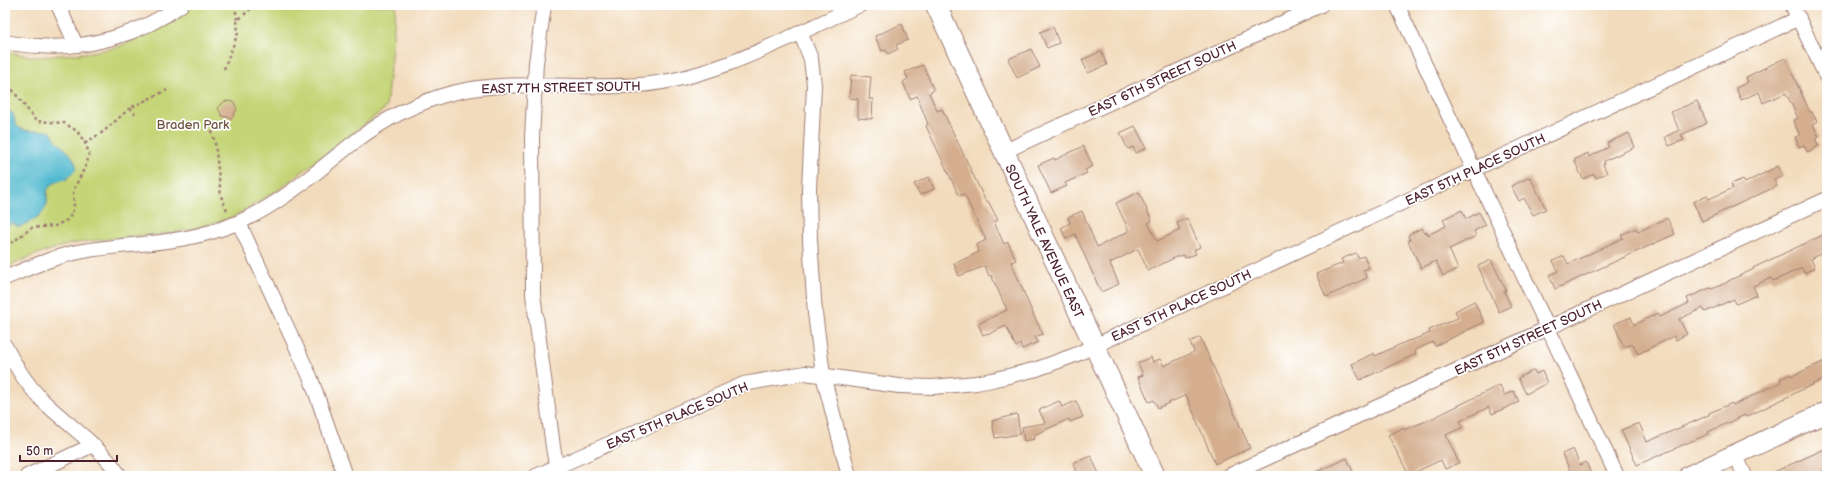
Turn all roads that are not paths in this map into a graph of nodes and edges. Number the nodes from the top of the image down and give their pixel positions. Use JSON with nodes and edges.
{"nodes":[{"id":1,"x":58,"y":5,"type":"edge"},
{"id":2,"x":181,"y":5,"type":"edge"},
{"id":3,"x":544,"y":5,"type":"edge"},
{"id":4,"x":860,"y":5,"type":"edge"},
{"id":5,"x":936,"y":5,"type":"edge"},
{"id":6,"x":1321,"y":5,"type":"edge"},
{"id":7,"x":1398,"y":5,"type":"edge"},
{"id":8,"x":1792,"y":5,"type":"edge"},
{"id":9,"x":1799,"y":18,"type":"junction"},
{"id":10,"x":800,"y":32,"type":"junction"},
{"id":11,"x":5,"y":42,"type":"edge"},
{"id":12,"x":76,"y":45,"type":"junction"},
{"id":13,"x":1827,"y":78,"type":"edge"},
{"id":14,"x":535,"y":86,"type":"junction"},
{"id":15,"x":1003,"y":152,"type":"junction"},
{"id":16,"x":1473,"y":170,"type":"junction"},
{"id":17,"x":1827,"y":199,"type":"edge"},
{"id":18,"x":236,"y":224,"type":"junction"},
{"id":19,"x":5,"y":278,"type":"edge"},
{"id":20,"x":1548,"y":328,"type":"junction"},
{"id":21,"x":5,"y":346,"type":"edge"},
{"id":22,"x":1094,"y":346,"type":"junction"},
{"id":23,"x":823,"y":375,"type":"junction"},
{"id":24,"x":1827,"y":412,"type":"edge"},
{"id":25,"x":93,"y":445,"type":"junction"},
{"id":26,"x":1735,"y":454,"type":"junction"},
{"id":27,"x":557,"y":472,"type":"edge"},
{"id":28,"x":27,"y":476,"type":"edge"},
{"id":29,"x":120,"y":476,"type":"edge"},
{"id":30,"x":345,"y":476,"type":"edge"},
{"id":31,"x":536,"y":476,"type":"edge"},
{"id":32,"x":849,"y":476,"type":"edge"},
{"id":33,"x":1155,"y":476,"type":"edge"},
{"id":34,"x":1228,"y":476,"type":"edge"},
{"id":35,"x":1617,"y":476,"type":"edge"},
{"id":36,"x":1689,"y":476,"type":"edge"},
{"id":37,"x":1746,"y":476,"type":"edge"}],
"edges":[{"from":1,"to":12,"type":"street"},
{"from":2,"to":12,"type":"street"},
{"from":3,"to":14,"type":"street"},
{"from":4,"to":10,"type":"street","name":"EAST 7TH STREET SOUTH"},
{"from":5,"to":15,"type":"main road","name":"SOUTH YALE AVENUE EAST"},
{"from":6,"to":15,"type":"street","name":"EAST 6TH STREET SOUTH"},
{"from":7,"to":16,"type":"street"},
{"from":8,"to":9,"type":"street"},
{"from":9,"to":13,"type":"street"},
{"from":9,"to":16,"type":"street","name":"EAST 5TH PLACE SOUTH"},
{"from":10,"to":14,"type":"street","name":"EAST 7TH STREET SOUTH"},
{"from":10,"to":23,"type":"street"},
{"from":11,"to":12,"type":"street"},
{"from":14,"to":18,"type":"street","name":"EAST 7TH STREET SOUTH"},
{"from":14,"to":27,"type":"street"},
{"from":15,"to":22,"type":"main road","name":"SOUTH YALE AVENUE EAST"},
{"from":16,"to":20,"type":"street"},
{"from":16,"to":22,"type":"street","name":"EAST 5TH PLACE SOUTH"},
{"from":17,"to":20,"type":"street","name":"EAST 5TH STREET SOUTH"},
{"from":18,"to":19,"type":"street","name":"EAST 7TH STREET SOUTH"},
{"from":18,"to":30,"type":"street"},
{"from":20,"to":34,"type":"street","name":"EAST 5TH STREET SOUTH"},
{"from":20,"to":35,"type":"street"},
{"from":21,"to":25,"type":"street"},
{"from":22,"to":23,"type":"street","name":"EAST 5TH PLACE SOUTH"},
{"from":22,"to":33,"type":"main road","name":"SOUTH YALE AVENUE EAST"},
{"from":23,"to":27,"type":"street","name":"EAST 5TH PLACE SOUTH"},
{"from":23,"to":32,"type":"street"},
{"from":24,"to":26,"type":"main road"},
{"from":25,"to":28,"type":"street"},
{"from":25,"to":29,"type":"street"},
{"from":26,"to":36,"type":"main road"},
{"from":26,"to":37,"type":"street"},
{"from":27,"to":31,"type":"street","name":"EAST 5TH PLACE SOUTH"}]}
